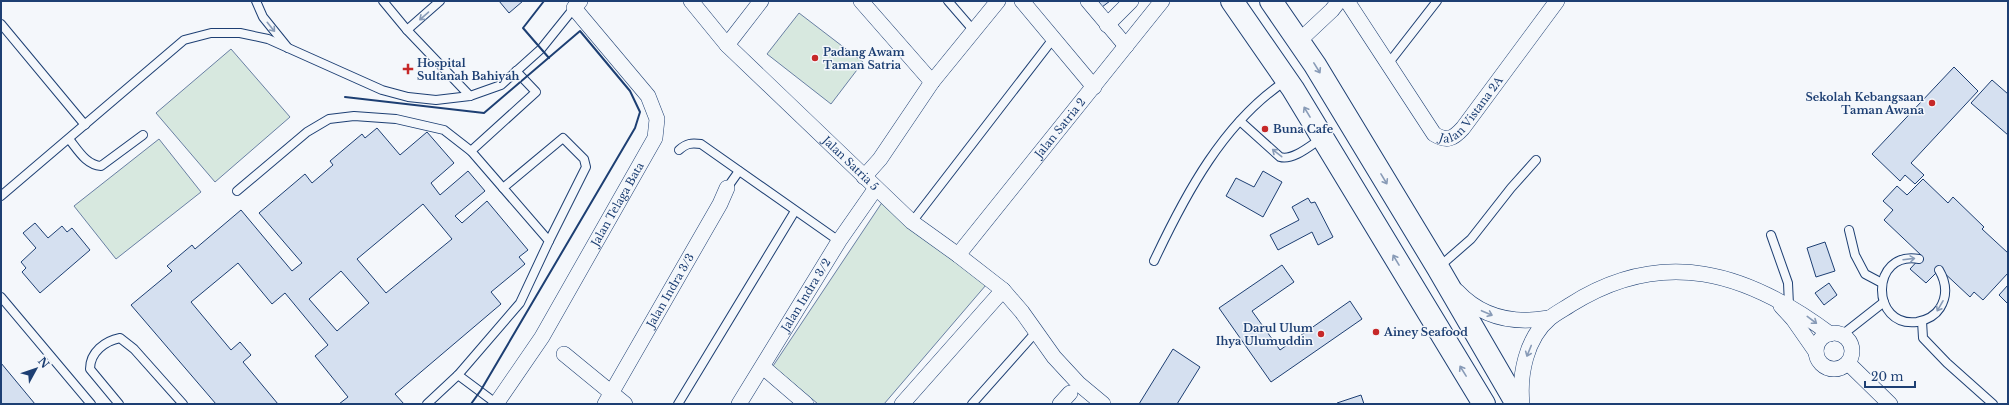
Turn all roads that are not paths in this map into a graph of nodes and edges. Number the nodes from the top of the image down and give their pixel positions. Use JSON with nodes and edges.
{"nodes":[{"id":1,"x":256,"y":1,"type":"edge"},
{"id":2,"x":383,"y":1,"type":"edge"},
{"id":3,"x":440,"y":1,"type":"edge"},
{"id":4,"x":691,"y":1,"type":"edge"},
{"id":5,"x":761,"y":1,"type":"edge"},
{"id":6,"x":861,"y":1,"type":"edge"},
{"id":7,"x":948,"y":1,"type":"edge"},
{"id":8,"x":998,"y":1,"type":"edge"},
{"id":9,"x":1022,"y":1,"type":"edge"},
{"id":10,"x":1088,"y":1,"type":"edge"},
{"id":11,"x":1131,"y":1,"type":"edge"},
{"id":12,"x":1162,"y":1,"type":"edge"},
{"id":13,"x":1232,"y":1,"type":"edge"},
{"id":14,"x":1271,"y":1,"type":"edge"},
{"id":15,"x":1339,"y":1,"type":"edge"},
{"id":16,"x":1346,"y":1,"type":"edge"},
{"id":17,"x":1437,"y":1,"type":"edge"},
{"id":18,"x":1557,"y":1,"type":"edge"},
{"id":19,"x":577,"y":5,"type":"edge"},
{"id":20,"x":1,"y":24,"type":"edge"},
{"id":21,"x":1108,"y":25,"type":"junction"},
{"id":22,"x":407,"y":30,"type":"junction"},
{"id":23,"x":974,"y":31,"type":"junction"},
{"id":24,"x":1053,"y":39,"type":"junction"},
{"id":25,"x":1299,"y":40,"type":"junction"},
{"id":26,"x":727,"y":45,"type":"junction"},
{"id":27,"x":1126,"y":46,"type":"junction"},
{"id":28,"x":290,"y":50,"type":"junction"},
{"id":29,"x":1388,"y":64,"type":"junction"},
{"id":30,"x":516,"y":71,"type":"junction"},
{"id":31,"x":1287,"y":80,"type":"junction"},
{"id":32,"x":932,"y":82,"type":"junction"},
{"id":33,"x":1094,"y":87,"type":"junction"},
{"id":34,"x":470,"y":96,"type":"junction"},
{"id":35,"x":1240,"y":121,"type":"junction"},
{"id":36,"x":85,"y":125,"type":"junction"},
{"id":37,"x":143,"y":135,"type":"dead end"},
{"id":38,"x":1322,"y":138,"type":"junction"},
{"id":39,"x":69,"y":139,"type":"junction"},
{"id":40,"x":679,"y":150,"type":"dead end"},
{"id":41,"x":471,"y":151,"type":"junction"},
{"id":42,"x":1536,"y":160,"type":"dead end"},
{"id":43,"x":739,"y":171,"type":"junction"},
{"id":44,"x":864,"y":177,"type":"junction"},
{"id":45,"x":503,"y":188,"type":"junction"},
{"id":46,"x":727,"y":188,"type":"joint"},
{"id":47,"x":876,"y":188,"type":"junction"},
{"id":48,"x":237,"y":191,"type":"dead end"},
{"id":49,"x":1,"y":196,"type":"edge"},
{"id":50,"x":796,"y":211,"type":"junction"},
{"id":51,"x":912,"y":222,"type":"junction"},
{"id":52,"x":1849,"y":230,"type":"dead end"},
{"id":53,"x":1771,"y":235,"type":"dead end"},
{"id":54,"x":549,"y":241,"type":"junction"},
{"id":55,"x":839,"y":241,"type":"junction"},
{"id":56,"x":958,"y":255,"type":"junction"},
{"id":57,"x":1919,"y":259,"type":"dead end"},
{"id":58,"x":1154,"y":261,"type":"dead end"},
{"id":59,"x":1438,"y":268,"type":"junction"},
{"id":60,"x":1939,"y":270,"type":"dead end"},
{"id":61,"x":1882,"y":283,"type":"junction"},
{"id":62,"x":1003,"y":290,"type":"junction"},
{"id":63,"x":1769,"y":294,"type":"junction"},
{"id":64,"x":1,"y":297,"type":"edge"},
{"id":65,"x":1884,"y":302,"type":"junction"},
{"id":66,"x":1790,"y":305,"type":"junction"},
{"id":67,"x":1550,"y":318,"type":"junction"},
{"id":68,"x":1922,"y":321,"type":"junction"},
{"id":69,"x":1036,"y":332,"type":"junction"},
{"id":70,"x":1836,"y":335,"type":"junction"},
{"id":71,"x":1816,"y":352,"type":"junction"},
{"id":72,"x":564,"y":354,"type":"dead end"},
{"id":73,"x":1848,"y":363,"type":"junction"},
{"id":74,"x":763,"y":367,"type":"junction"},
{"id":75,"x":458,"y":375,"type":"junction"},
{"id":76,"x":609,"y":399,"type":"edge"},
{"id":77,"x":87,"y":403,"type":"edge"},
{"id":78,"x":119,"y":404,"type":"edge"},
{"id":79,"x":183,"y":404,"type":"edge"},
{"id":80,"x":427,"y":404,"type":"edge"},
{"id":81,"x":497,"y":404,"type":"edge"},
{"id":82,"x":626,"y":404,"type":"edge"},
{"id":83,"x":678,"y":404,"type":"edge"},
{"id":84,"x":739,"y":404,"type":"edge"},
{"id":85,"x":806,"y":404,"type":"edge"},
{"id":86,"x":902,"y":404,"type":"edge"},
{"id":87,"x":972,"y":404,"type":"edge"},
{"id":88,"x":1103,"y":404,"type":"edge"},
{"id":89,"x":1484,"y":404,"type":"edge"},
{"id":90,"x":1517,"y":404,"type":"edge"},
{"id":91,"x":1522,"y":404,"type":"edge"},
{"id":92,"x":1890,"y":404,"type":"edge"},
{"id":93,"x":1993,"y":404,"type":"edge"}],
"edges":[{"from":1,"to":28,"type":"lane","one_way":true},
{"from":2,"to":22,"type":"lane"},
{"from":3,"to":22,"type":"lane","one_way":true},
{"from":4,"to":26,"type":"street","name":"Jalan Satria 5"},
{"from":5,"to":26,"type":"street"},
{"from":6,"to":32,"type":"street"},
{"from":7,"to":23,"type":"lane"},
{"from":8,"to":23,"type":"street"},
{"from":9,"to":24,"type":"street"},
{"from":10,"to":21,"type":"street"},
{"from":11,"to":21,"type":"street"},
{"from":12,"to":27,"type":"street","name":"Jalan Satria 2"},
{"from":13,"to":31,"type":"highway"},
{"from":14,"to":25,"type":"highway"},
{"from":15,"to":25,"type":"street"},
{"from":16,"to":29,"type":"street","name":"Jalan Vistana 2A"},
{"from":17,"to":29,"type":"lane"},
{"from":18,"to":29,"type":"street","name":"Jalan Vistana 2A"},
{"from":19,"to":30,"type":"lane"},
{"from":19,"to":81,"type":"street","name":"Jalan Telaga Bata"},
{"from":20,"to":36,"type":"lane"},
{"from":21,"to":27,"type":"street"},
{"from":22,"to":34,"type":"lane"},
{"from":23,"to":32,"type":"street"},
{"from":24,"to":33,"type":"street"},
{"from":24,"to":51,"type":"lane"},
{"from":25,"to":59,"type":"highway","one_way":true},
{"from":26,"to":44,"type":"street","name":"Jalan Satria 5"},
{"from":27,"to":33,"type":"street","name":"Jalan Satria 2"},
{"from":28,"to":34,"type":"lane"},
{"from":28,"to":36,"type":"lane"},
{"from":30,"to":34,"type":"lane"},
{"from":30,"to":41,"type":"lane"},
{"from":31,"to":35,"type":"lane"},
{"from":38,"to":31,"type":"highway","one_way":true},
{"from":32,"to":44,"type":"street"},
{"from":33,"to":56,"type":"street","name":"Jalan Satria 2"},
{"from":38,"to":35,"type":"lane","one_way":true},
{"from":35,"to":58,"type":"lane"},
{"from":36,"to":39,"type":"lane"},
{"from":37,"to":39,"type":"lane"},
{"from":89,"to":38,"type":"highway","one_way":true},
{"from":39,"to":49,"type":"lane"},
{"from":40,"to":43,"type":"lane"},
{"from":41,"to":45,"type":"lane"},
{"from":41,"to":48,"type":"lane"},
{"from":42,"to":59,"type":"lane"},
{"from":43,"to":46,"type":"lane"},
{"from":43,"to":50,"type":"lane"},
{"from":44,"to":47,"type":"street","name":"Jalan Satria 5"},
{"from":45,"to":54,"type":"lane"},
{"from":45,"to":54,"type":"lane"},
{"from":46,"to":76,"type":"street","name":"Jalan Indra 3/3"},
{"from":47,"to":51,"type":"street","name":"Jalan Satria 5"},
{"from":47,"to":55,"type":"street","name":"Jalan Indra 3/2"},
{"from":50,"to":55,"type":"lane"},
{"from":50,"to":83,"type":"lane"},
{"from":51,"to":56,"type":"street","name":"Jalan Satria 5"},
{"from":52,"to":61,"type":"lane"},
{"from":53,"to":66,"type":"lane"},
{"from":54,"to":75,"type":"lane"},
{"from":55,"to":74,"type":"street","name":"Jalan Indra 3/2"},
{"from":56,"to":62,"type":"street","name":"Jalan Satria 5"},
{"from":61,"to":57,"type":"lane","one_way":true},
{"from":59,"to":67,"type":"street","one_way":true},
{"from":59,"to":90,"type":"highway"},
{"from":60,"to":68,"type":"lane","one_way":true},
{"from":61,"to":65,"type":"lane"},
{"from":62,"to":69,"type":"street","name":"Jalan Satria 5"},
{"from":62,"to":86,"type":"street"},
{"from":63,"to":66,"type":"street"},
{"from":63,"to":67,"type":"street"},
{"from":63,"to":71,"type":"street"},
{"from":64,"to":77,"type":"lane"},
{"from":65,"to":68,"type":"lane"},
{"from":65,"to":70,"type":"lane"},
{"from":66,"to":70,"type":"street","one_way":true},
{"from":67,"to":91,"type":"street","one_way":true},
{"from":68,"to":93,"type":"lane"},
{"from":69,"to":87,"type":"lane"},
{"from":69,"to":88,"type":"street","name":"Jalan Satria 5"},
{"from":70,"to":71,"type":"street"},
{"from":70,"to":73,"type":"street"},
{"from":71,"to":73,"type":"street"},
{"from":72,"to":76,"type":"street"},
{"from":73,"to":92,"type":"street"},
{"from":74,"to":84,"type":"street","name":"Jalan Indra 3/2"},
{"from":74,"to":85,"type":"street"},
{"from":75,"to":80,"type":"lane"},
{"from":75,"to":81,"type":"lane"},
{"from":76,"to":82,"type":"street"},
{"from":78,"to":79,"type":"lane"}]}
